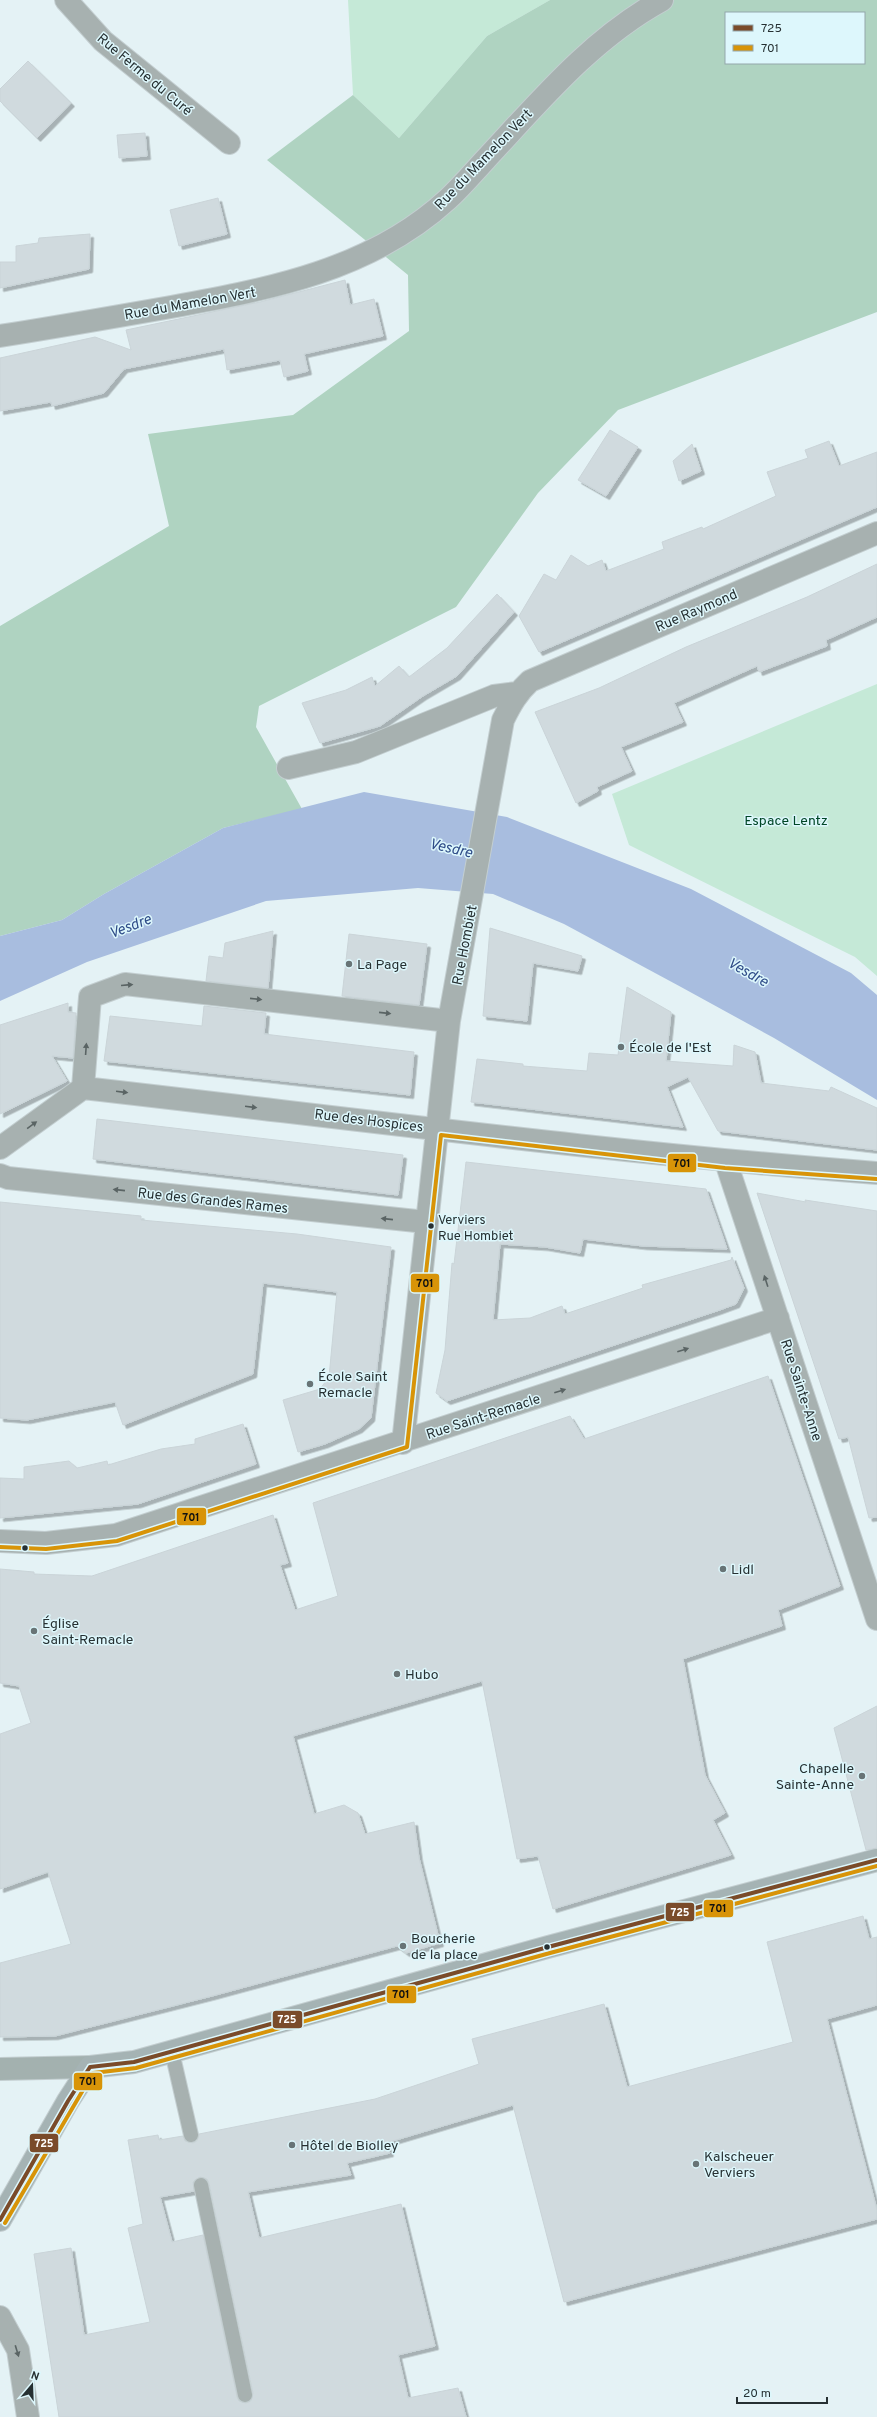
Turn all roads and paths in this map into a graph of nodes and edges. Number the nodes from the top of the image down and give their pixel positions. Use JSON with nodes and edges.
{"nodes":[{"id":1,"x":66,"y":0,"type":"edge"},
{"id":2,"x":662,"y":0,"type":"edge"},
{"id":3,"x":228,"y":143,"type":"dead end"},
{"id":4,"x":0,"y":336,"type":"edge"},
{"id":5,"x":877,"y":532,"type":"edge"},
{"id":6,"x":517,"y":693,"type":"junction"},
{"id":7,"x":288,"y":768,"type":"dead end"},
{"id":8,"x":449,"y":1021,"type":"junction"},
{"id":9,"x":83,"y":1088,"type":"junction"},
{"id":10,"x":436,"y":1128,"type":"junction"},
{"id":11,"x":0,"y":1148,"type":"edge"},
{"id":12,"x":726,"y":1162,"type":"junction"},
{"id":13,"x":877,"y":1173,"type":"edge"},
{"id":14,"x":0,"y":1175,"type":"edge"},
{"id":15,"x":426,"y":1222,"type":"junction"},
{"id":16,"x":778,"y":1318,"type":"junction"},
{"id":17,"x":403,"y":1443,"type":"junction"},
{"id":18,"x":0,"y":1541,"type":"edge"},
{"id":19,"x":877,"y":1618,"type":"edge"},
{"id":20,"x":877,"y":1860,"type":"edge"},
{"id":21,"x":172,"y":2052,"type":"junction"},
{"id":22,"x":90,"y":2067,"type":"junction"},
{"id":23,"x":0,"y":2069,"type":"edge"},
{"id":24,"x":191,"y":2135,"type":"dead end"},
{"id":25,"x":201,"y":2185,"type":"dead end"},
{"id":26,"x":0,"y":2220,"type":"edge"},
{"id":27,"x":0,"y":2317,"type":"edge"},
{"id":28,"x":245,"y":2395,"type":"dead end"},
{"id":29,"x":28,"y":2417,"type":"edge"}],
"edges":[{"from":1,"to":3,"type":"street","name":"Rue Ferme du Curé"},
{"from":2,"to":4,"type":"street","name":"Rue du Mamelon Vert"},
{"from":5,"to":6,"type":"street","name":"Rue Raymond"},
{"from":6,"to":7,"type":"street"},
{"from":6,"to":8,"type":"street","name":"Rue Hombiet"},
{"from":9,"to":8,"type":"street","one_way":true},
{"from":8,"to":10,"type":"street","name":"Rue Hombiet"},
{"from":9,"to":10,"type":"street","name":"Rue des Hospices","one_way":true},
{"from":11,"to":9,"type":"street","one_way":true},
{"from":10,"to":12,"type":"street","name":"Rue des Hospices"},
{"from":10,"to":15,"type":"street","name":"Rue Hombiet"},
{"from":12,"to":13,"type":"street","name":"Rue des Hospices"},
{"from":16,"to":12,"type":"street","name":"Rue Sainte-Anne","one_way":true},
{"from":15,"to":14,"type":"street","name":"Rue des Grandes Rames","one_way":true},
{"from":15,"to":17,"type":"street","name":"Rue Hombiet"},
{"from":17,"to":16,"type":"street","name":"Rue Saint-Remacle","one_way":true},
{"from":16,"to":19,"type":"street","name":"Rue Sainte-Anne"},
{"from":17,"to":18,"type":"street","name":"Rue Saint-Remacle"},
{"from":20,"to":21,"type":"main road"},
{"from":21,"to":22,"type":"main road"},
{"from":21,"to":24,"type":"lane"},
{"from":22,"to":23,"type":"street"},
{"from":22,"to":26,"type":"main road"},
{"from":25,"to":28,"type":"lane"},
{"from":27,"to":29,"type":"street","one_way":true}]}
